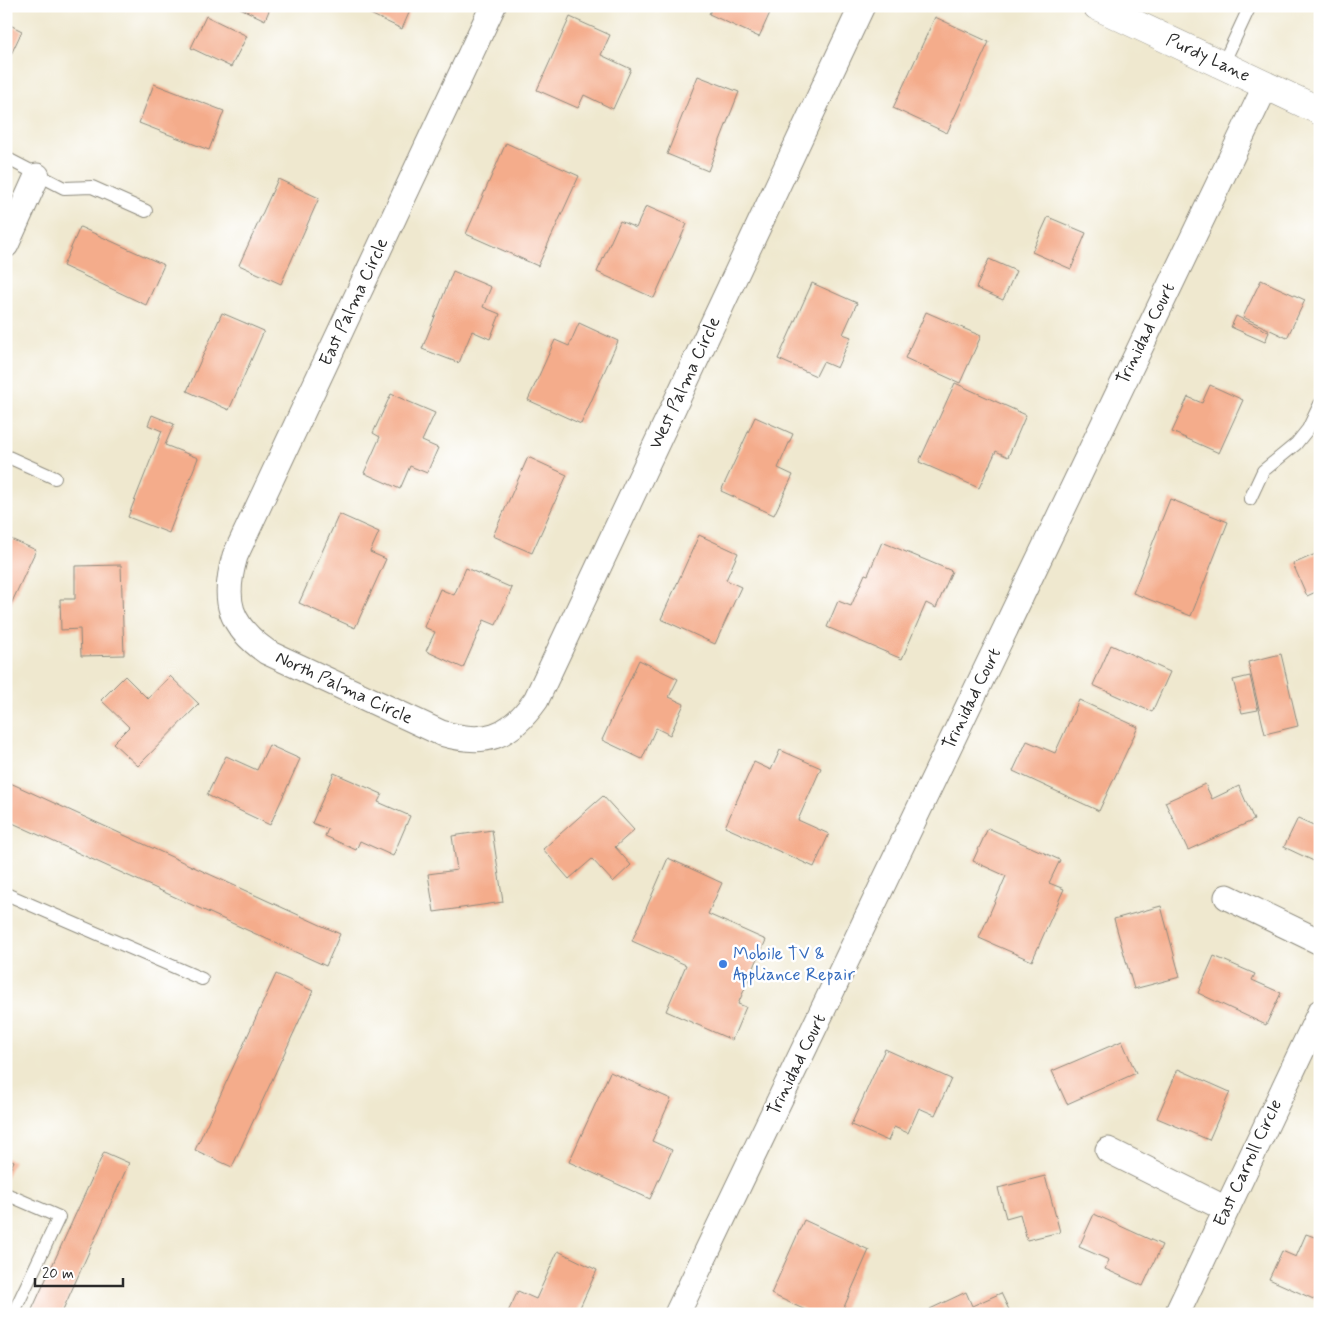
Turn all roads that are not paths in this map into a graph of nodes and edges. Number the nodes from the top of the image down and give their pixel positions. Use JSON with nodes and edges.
{"nodes":[{"id":1,"x":493,"y":6,"type":"edge"},
{"id":2,"x":862,"y":6,"type":"edge"},
{"id":3,"x":1096,"y":6,"type":"edge"},
{"id":4,"x":1250,"y":6,"type":"edge"},
{"id":5,"x":1223,"y":64,"type":"junction"},
{"id":6,"x":1266,"y":85,"type":"junction"},
{"id":7,"x":1320,"y":111,"type":"edge"},
{"id":8,"x":6,"y":158,"type":"edge"},
{"id":9,"x":37,"y":176,"type":"junction"},
{"id":10,"x":146,"y":211,"type":"dead end"},
{"id":11,"x":6,"y":245,"type":"edge"},
{"id":12,"x":1320,"y":404,"type":"edge"},
{"id":13,"x":6,"y":456,"type":"edge"},
{"id":14,"x":54,"y":478,"type":"dead end"},
{"id":15,"x":1250,"y":499,"type":"dead end"},
{"id":16,"x":229,"y":600,"type":"joint"},
{"id":17,"x":485,"y":739,"type":"joint"},
{"id":18,"x":6,"y":894,"type":"edge"},
{"id":19,"x":1227,"y":896,"type":"dead end"},
{"id":20,"x":1320,"y":942,"type":"edge"},
{"id":21,"x":202,"y":979,"type":"dead end"},
{"id":22,"x":1320,"y":1012,"type":"edge"},
{"id":23,"x":1108,"y":1150,"type":"dead end"},
{"id":24,"x":6,"y":1194,"type":"edge"},
{"id":25,"x":1226,"y":1209,"type":"junction"},
{"id":26,"x":13,"y":1314,"type":"edge"},
{"id":27,"x":678,"y":1314,"type":"edge"},
{"id":28,"x":1177,"y":1314,"type":"edge"}],
"edges":[{"from":1,"to":16,"type":"street","name":"East Palma Circle"},
{"from":2,"to":17,"type":"street","name":"West Palma Circle"},
{"from":3,"to":5,"type":"street","name":"Purdy Lane"},
{"from":4,"to":5,"type":"lane"},
{"from":5,"to":6,"type":"street","name":"Purdy Lane"},
{"from":6,"to":7,"type":"street","name":"Purdy Lane"},
{"from":6,"to":27,"type":"street","name":"Trinidad Court"},
{"from":8,"to":9,"type":"lane"},
{"from":9,"to":10,"type":"lane"},
{"from":9,"to":11,"type":"street"},
{"from":12,"to":15,"type":"lane"},
{"from":13,"to":14,"type":"lane"},
{"from":16,"to":17,"type":"street","name":"North Palma Circle"},
{"from":18,"to":21,"type":"lane"},
{"from":19,"to":20,"type":"street"},
{"from":22,"to":25,"type":"street","name":"East Carroll Circle"},
{"from":23,"to":25,"type":"street"},
{"from":24,"to":26,"type":"lane"},
{"from":25,"to":28,"type":"street","name":"East Carroll Circle"}]}
